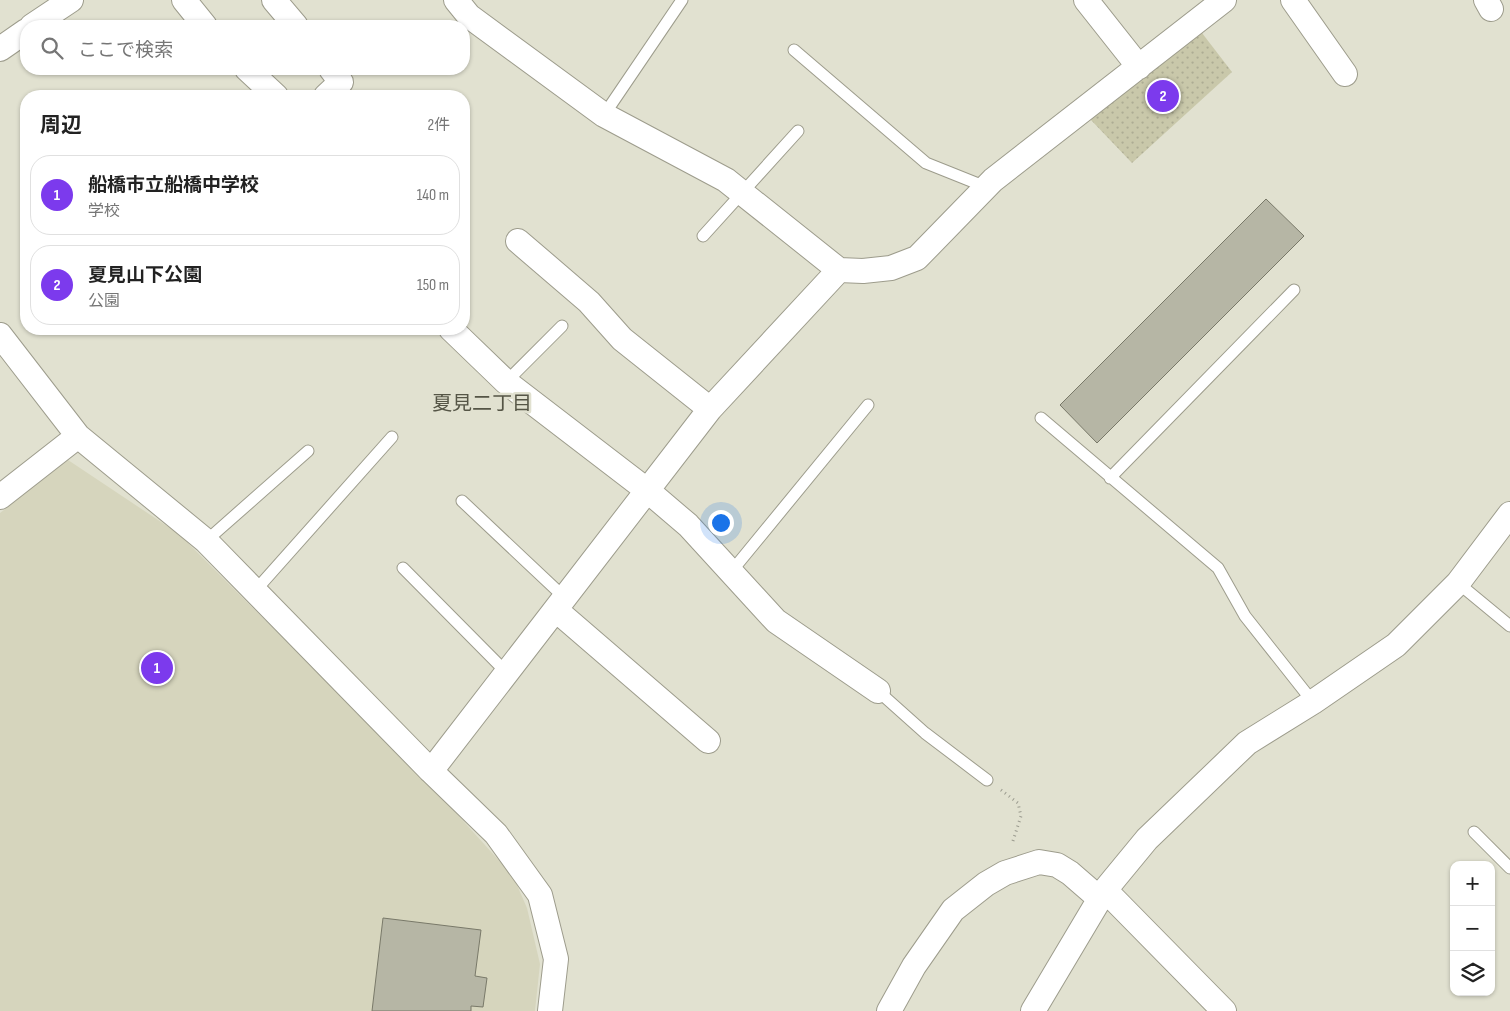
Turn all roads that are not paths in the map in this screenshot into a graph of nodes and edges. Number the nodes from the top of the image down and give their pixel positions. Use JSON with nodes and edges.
{"nodes":[{"id":1,"x":71,"y":0,"type":"edge"},
{"id":2,"x":184,"y":0,"type":"edge"},
{"id":3,"x":274,"y":0,"type":"edge"},
{"id":4,"x":682,"y":0,"type":"edge"},
{"id":5,"x":1086,"y":0,"type":"edge"},
{"id":6,"x":1224,"y":0,"type":"edge"},
{"id":7,"x":1292,"y":0,"type":"edge"},
{"id":8,"x":468,"y":5,"type":"edge"},
{"id":9,"x":41,"y":20,"type":"edge"},
{"id":10,"x":200,"y":20,"type":"edge"},
{"id":11,"x":291,"y":20,"type":"edge"},
{"id":12,"x":20,"y":34,"type":"edge"},
{"id":13,"x":0,"y":49,"type":"edge"},
{"id":14,"x":794,"y":50,"type":"dead end"},
{"id":15,"x":1139,"y":67,"type":"junction"},
{"id":16,"x":1345,"y":74,"type":"dead end"},
{"id":17,"x":253,"y":75,"type":"edge"},
{"id":18,"x":336,"y":75,"type":"edge"},
{"id":19,"x":270,"y":90,"type":"edge"},
{"id":20,"x":333,"y":90,"type":"edge"},
{"id":21,"x":604,"y":115,"type":"junction"},
{"id":22,"x":798,"y":131,"type":"dead end"},
{"id":23,"x":986,"y":187,"type":"junction"},
{"id":24,"x":742,"y":192,"type":"junction"},
{"id":25,"x":703,"y":236,"type":"dead end"},
{"id":26,"x":518,"y":241,"type":"dead end"},
{"id":27,"x":838,"y":270,"type":"junction"},
{"id":28,"x":1294,"y":290,"type":"dead end"},
{"id":29,"x":562,"y":326,"type":"dead end"},
{"id":30,"x":457,"y":335,"type":"edge"},
{"id":31,"x":0,"y":336,"type":"edge"},
{"id":32,"x":506,"y":382,"type":"junction"},
{"id":33,"x":868,"y":405,"type":"dead end"},
{"id":34,"x":710,"y":409,"type":"junction"},
{"id":35,"x":1041,"y":418,"type":"dead end"},
{"id":36,"x":78,"y":436,"type":"junction"},
{"id":37,"x":392,"y":437,"type":"dead end"},
{"id":38,"x":308,"y":451,"type":"dead end"},
{"id":39,"x":1110,"y":478,"type":"junction"},
{"id":40,"x":648,"y":491,"type":"junction"},
{"id":41,"x":0,"y":496,"type":"edge"},
{"id":42,"x":462,"y":502,"type":"dead end"},
{"id":43,"x":1510,"y":514,"type":"edge"},
{"id":44,"x":206,"y":541,"type":"junction"},
{"id":45,"x":403,"y":568,"type":"dead end"},
{"id":46,"x":731,"y":572,"type":"junction"},
{"id":47,"x":1458,"y":583,"type":"junction"},
{"id":48,"x":255,"y":591,"type":"junction"},
{"id":49,"x":561,"y":604,"type":"junction"},
{"id":50,"x":1510,"y":626,"type":"edge"},
{"id":51,"x":507,"y":673,"type":"junction"},
{"id":52,"x":878,"y":691,"type":"joint"},
{"id":53,"x":1313,"y":702,"type":"junction"},
{"id":54,"x":708,"y":741,"type":"dead end"},
{"id":55,"x":431,"y":771,"type":"junction"},
{"id":56,"x":986,"y":780,"type":"road end"},
{"id":57,"x":1474,"y":832,"type":"dead end"},
{"id":58,"x":1510,"y":868,"type":"edge"},
{"id":59,"x":1103,"y":895,"type":"junction"},
{"id":60,"x":550,"y":1011,"type":"edge"},
{"id":61,"x":889,"y":1011,"type":"edge"},
{"id":62,"x":1033,"y":1011,"type":"edge"},
{"id":63,"x":1224,"y":1011,"type":"edge"}],
"edges":[{"from":1,"to":9,"type":"street"},
{"from":2,"to":10,"type":"street"},
{"from":3,"to":11,"type":"street"},
{"from":4,"to":21,"type":"lane"},
{"from":5,"to":15,"type":"street"},
{"from":6,"to":15,"type":"street"},
{"from":7,"to":16,"type":"street"},
{"from":8,"to":21,"type":"street"},
{"from":12,"to":13,"type":"street"},
{"from":14,"to":23,"type":"lane"},
{"from":15,"to":23,"type":"street"},
{"from":17,"to":19,"type":"street"},
{"from":18,"to":20,"type":"street"},
{"from":21,"to":24,"type":"street"},
{"from":22,"to":24,"type":"lane"},
{"from":23,"to":27,"type":"street"},
{"from":24,"to":25,"type":"lane"},
{"from":24,"to":27,"type":"street"},
{"from":26,"to":34,"type":"street"},
{"from":27,"to":34,"type":"street"},
{"from":28,"to":39,"type":"lane"},
{"from":29,"to":32,"type":"lane"},
{"from":30,"to":32,"type":"street"},
{"from":31,"to":36,"type":"street"},
{"from":32,"to":40,"type":"street"},
{"from":33,"to":46,"type":"lane"},
{"from":34,"to":40,"type":"street"},
{"from":35,"to":39,"type":"lane"},
{"from":36,"to":41,"type":"street"},
{"from":36,"to":44,"type":"street"},
{"from":37,"to":48,"type":"lane"},
{"from":38,"to":44,"type":"lane"},
{"from":39,"to":53,"type":"lane"},
{"from":40,"to":46,"type":"street"},
{"from":40,"to":49,"type":"street"},
{"from":42,"to":49,"type":"lane"},
{"from":43,"to":47,"type":"street"},
{"from":44,"to":48,"type":"street"},
{"from":45,"to":51,"type":"lane"},
{"from":46,"to":52,"type":"street"},
{"from":47,"to":50,"type":"lane"},
{"from":47,"to":53,"type":"street"},
{"from":48,"to":55,"type":"street"},
{"from":49,"to":51,"type":"street"},
{"from":49,"to":54,"type":"street"},
{"from":51,"to":55,"type":"street"},
{"from":52,"to":56,"type":"lane"},
{"from":53,"to":59,"type":"street"},
{"from":55,"to":60,"type":"street"},
{"from":57,"to":58,"type":"lane"},
{"from":59,"to":61,"type":"street"},
{"from":59,"to":62,"type":"street"},
{"from":59,"to":63,"type":"street"}]}
